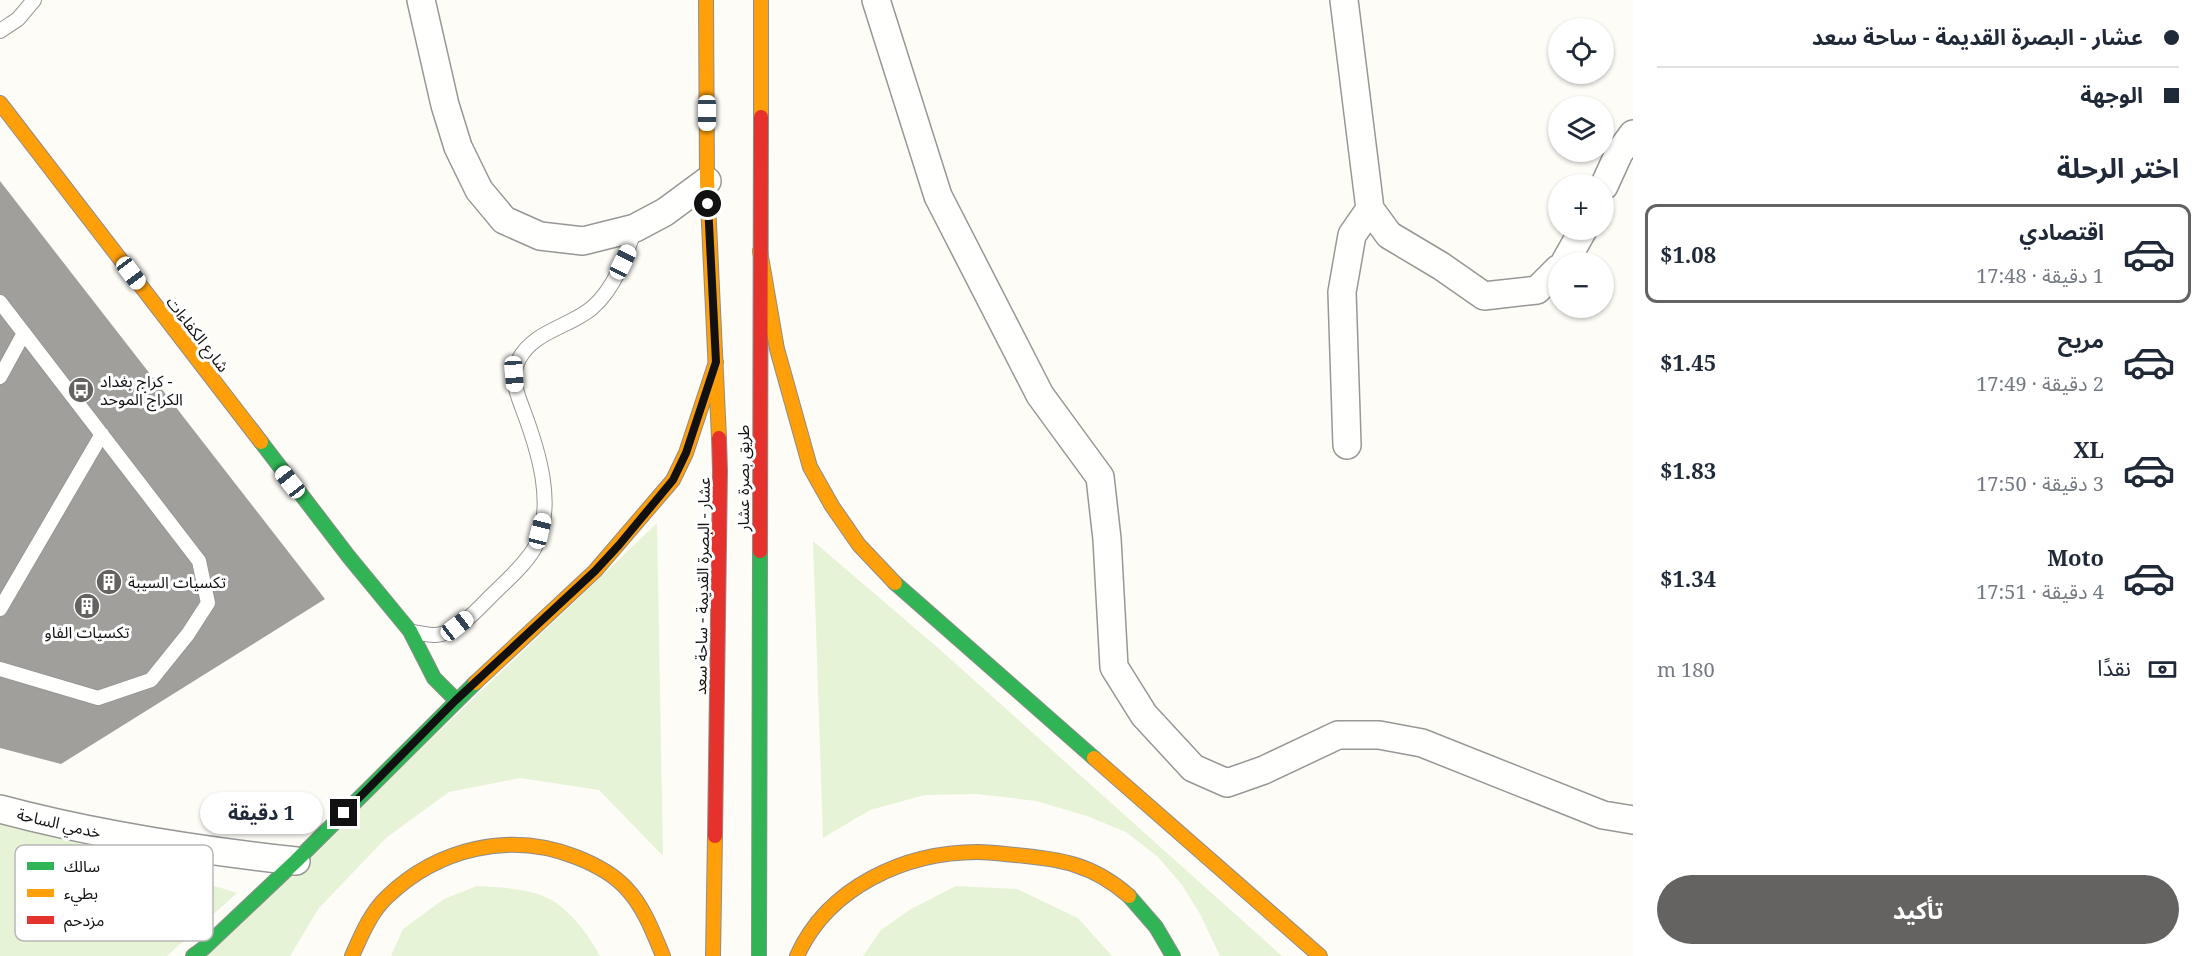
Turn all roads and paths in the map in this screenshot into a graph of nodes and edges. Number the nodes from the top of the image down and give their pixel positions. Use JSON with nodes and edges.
{"nodes":[{"id":1,"x":34,"y":0,"type":"edge"},
{"id":2,"x":421,"y":0,"type":"edge"},
{"id":3,"x":706,"y":0,"type":"edge"},
{"id":4,"x":761,"y":0,"type":"edge"},
{"id":5,"x":876,"y":0,"type":"edge"},
{"id":6,"x":1344,"y":0,"type":"edge"},
{"id":7,"x":0,"y":31,"type":"edge"},
{"id":8,"x":0,"y":103,"type":"edge"},
{"id":9,"x":1633,"y":134,"type":"edge"},
{"id":10,"x":1610,"y":174,"type":"edge"},
{"id":11,"x":707,"y":181,"type":"junction"},
{"id":12,"x":1370,"y":209,"type":"junction"},
{"id":13,"x":635,"y":228,"type":"junction"},
{"id":14,"x":760,"y":251,"type":"junction"},
{"id":15,"x":1548,"y":279,"type":"edge"},
{"id":16,"x":0,"y":302,"type":"edge"},
{"id":17,"x":24,"y":333,"type":"junction"},
{"id":18,"x":716,"y":362,"type":"junction"},
{"id":19,"x":0,"y":377,"type":"edge"},
{"id":20,"x":102,"y":434,"type":"junction"},
{"id":21,"x":1347,"y":445,"type":"dead end"},
{"id":22,"x":0,"y":609,"type":"edge"},
{"id":23,"x":410,"y":631,"type":"junction"},
{"id":24,"x":0,"y":669,"type":"edge"},
{"id":25,"x":456,"y":700,"type":"junction"},
{"id":26,"x":0,"y":809,"type":"edge"},
{"id":27,"x":1633,"y":820,"type":"edge"},
{"id":28,"x":172,"y":845,"type":"edge"},
{"id":29,"x":213,"y":851,"type":"edge"},
{"id":30,"x":296,"y":861,"type":"junction"},
{"id":31,"x":213,"y":939,"type":"edge"},
{"id":32,"x":211,"y":941,"type":"edge"},
{"id":33,"x":193,"y":956,"type":"edge"},
{"id":34,"x":352,"y":956,"type":"edge"},
{"id":35,"x":663,"y":956,"type":"edge"},
{"id":36,"x":713,"y":956,"type":"edge"},
{"id":37,"x":759,"y":956,"type":"edge"},
{"id":38,"x":797,"y":956,"type":"edge"},
{"id":39,"x":1173,"y":956,"type":"edge"},
{"id":40,"x":1320,"y":956,"type":"edge"}],
"edges":[{"from":1,"to":7,"type":"lane"},
{"from":2,"to":13,"type":"street"},
{"from":3,"to":11,"type":"main road","name":"عشار - البصرة القديمة - ساحة سعد"},
{"from":4,"to":14,"type":"main road","name":"طريق بصرة عشار"},
{"from":5,"to":27,"type":"street"},
{"from":6,"to":12,"type":"street"},
{"from":8,"to":23,"type":"main road","name":"شارع الكفاءات"},
{"from":9,"to":10,"type":"street"},
{"from":11,"to":13,"type":"street"},
{"from":11,"to":18,"type":"main road","name":"عشار - البصرة القديمة - ساحة سعد"},
{"from":12,"to":15,"type":"street"},
{"from":12,"to":21,"type":"street"},
{"from":13,"to":23,"type":"lane"},
{"from":14,"to":37,"type":"main road","name":"طريق بصرة عشار"},
{"from":14,"to":40,"type":"main road"},
{"from":16,"to":17,"type":"lane"},
{"from":17,"to":19,"type":"lane"},
{"from":17,"to":20,"type":"lane"},
{"from":18,"to":25,"type":"main road"},
{"from":18,"to":36,"type":"main road","name":"عشار - البصرة القديمة - ساحة سعد"},
{"from":20,"to":22,"type":"lane"},
{"from":20,"to":24,"type":"lane"},
{"from":23,"to":25,"type":"main road","name":"شارع الكفاءات"},
{"from":25,"to":30,"type":"main road"},
{"from":26,"to":28,"type":"street","name":"خدمي الساحة"},
{"from":29,"to":30,"type":"street","name":"خدمي الساحة"},
{"from":30,"to":31,"type":"main road"},
{"from":32,"to":33,"type":"main road"},
{"from":34,"to":35,"type":"main road"},
{"from":38,"to":39,"type":"main road"}]}
